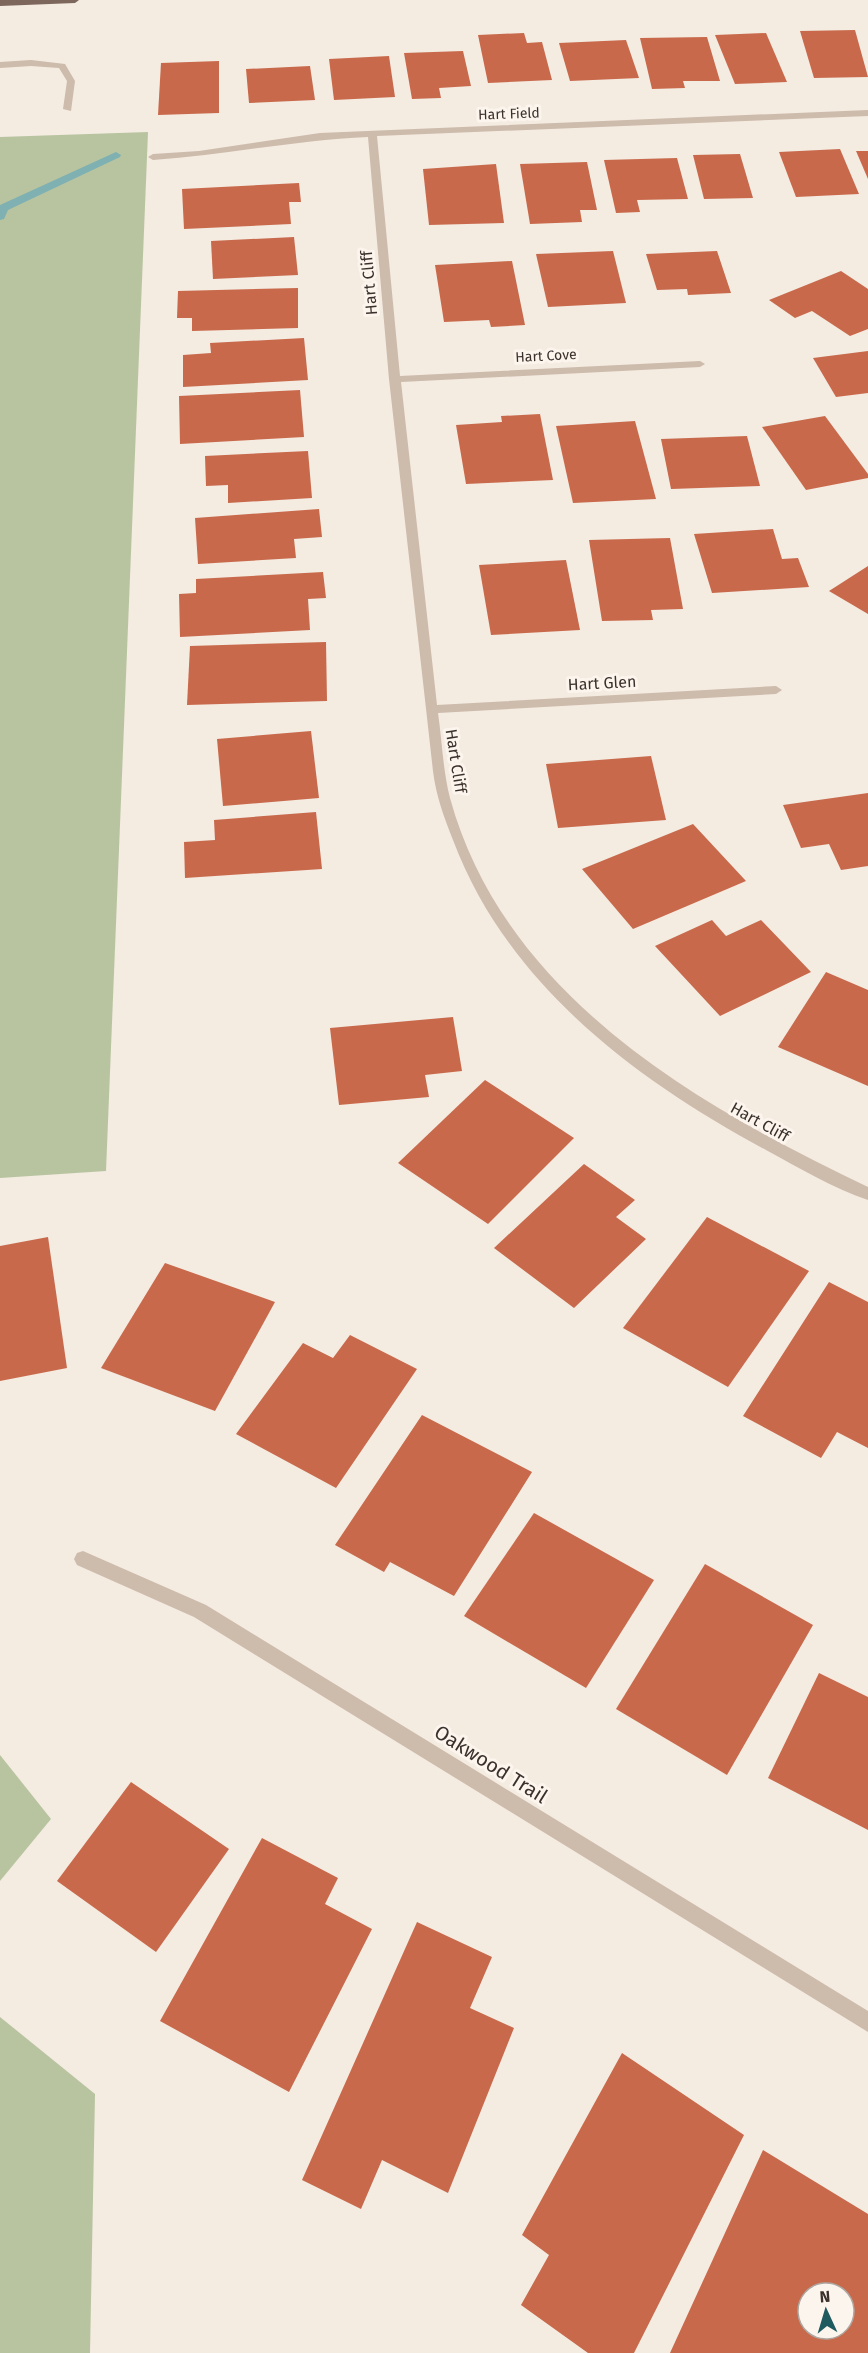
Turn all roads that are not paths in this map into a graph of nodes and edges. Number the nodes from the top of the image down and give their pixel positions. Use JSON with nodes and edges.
{"nodes":[{"id":1,"x":75,"y":0,"type":"edge"},
{"id":2,"x":0,"y":3,"type":"edge"},
{"id":3,"x":0,"y":65,"type":"edge"},
{"id":4,"x":68,"y":109,"type":"dead end"},
{"id":5,"x":868,"y":113,"type":"edge"},
{"id":6,"x":372,"y":134,"type":"junction"},
{"id":7,"x":153,"y":157,"type":"dead end"},
{"id":8,"x":700,"y":364,"type":"dead end"},
{"id":9,"x":394,"y":379,"type":"junction"},
{"id":10,"x":776,"y":690,"type":"dead end"},
{"id":11,"x":430,"y":709,"type":"junction"},
{"id":12,"x":868,"y":1194,"type":"edge"},
{"id":13,"x":83,"y":1558,"type":"dead end"},
{"id":14,"x":868,"y":2022,"type":"edge"}],
"edges":[{"from":1,"to":2,"type":"main road"},
{"from":3,"to":4,"type":"street"},
{"from":5,"to":6,"type":"street","name":"Hart Field"},
{"from":6,"to":7,"type":"street","name":"Hart Field"},
{"from":6,"to":9,"type":"street","name":"Hart Cliff"},
{"from":8,"to":9,"type":"street","name":"Hart Cove"},
{"from":9,"to":11,"type":"street","name":"Hart Cliff"},
{"from":10,"to":11,"type":"street","name":"Hart Glen"},
{"from":11,"to":12,"type":"street","name":"Hart Cliff"},
{"from":13,"to":14,"type":"street","name":"Oakwood Trail"}]}
